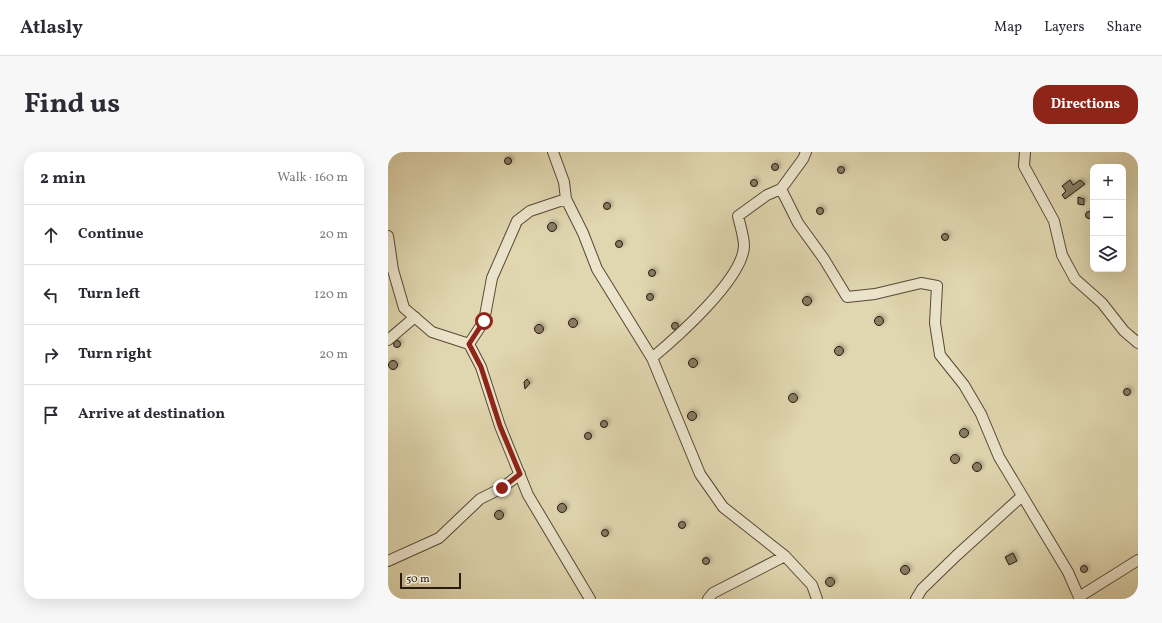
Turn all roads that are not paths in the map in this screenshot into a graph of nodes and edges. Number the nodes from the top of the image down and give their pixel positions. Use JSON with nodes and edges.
{"nodes":[{"id":1,"x":553,"y":152,"type":"edge"},
{"id":2,"x":806,"y":152,"type":"edge"},
{"id":3,"x":1025,"y":152,"type":"edge"},
{"id":4,"x":781,"y":189,"type":"junction"},
{"id":5,"x":566,"y":199,"type":"junction"},
{"id":6,"x":388,"y":236,"type":"edge"},
{"id":7,"x":415,"y":318,"type":"junction"},
{"id":8,"x":388,"y":340,"type":"edge"},
{"id":9,"x":1138,"y":343,"type":"edge"},
{"id":10,"x":469,"y":344,"type":"junction"},
{"id":11,"x":652,"y":358,"type":"junction"},
{"id":12,"x":520,"y":474,"type":"junction"},
{"id":13,"x":1022,"y":496,"type":"junction"},
{"id":14,"x":785,"y":556,"type":"junction"},
{"id":15,"x":1138,"y":560,"type":"edge"},
{"id":16,"x":388,"y":561,"type":"edge"},
{"id":17,"x":1078,"y":598,"type":"edge"},
{"id":18,"x":590,"y":599,"type":"edge"},
{"id":19,"x":708,"y":599,"type":"edge"},
{"id":20,"x":817,"y":599,"type":"edge"},
{"id":21,"x":916,"y":599,"type":"edge"}],
"edges":[{"from":1,"to":5,"type":"street"},
{"from":2,"to":4,"type":"street"},
{"from":3,"to":9,"type":"street"},
{"from":4,"to":11,"type":"street"},
{"from":4,"to":13,"type":"street"},
{"from":5,"to":10,"type":"street"},
{"from":5,"to":11,"type":"street"},
{"from":6,"to":7,"type":"street"},
{"from":7,"to":8,"type":"street"},
{"from":7,"to":10,"type":"street"},
{"from":10,"to":12,"type":"street"},
{"from":11,"to":14,"type":"street"},
{"from":12,"to":16,"type":"street"},
{"from":12,"to":18,"type":"street"},
{"from":13,"to":17,"type":"street"},
{"from":13,"to":21,"type":"street"},
{"from":14,"to":19,"type":"street"},
{"from":14,"to":20,"type":"street"},
{"from":15,"to":17,"type":"street"}]}
